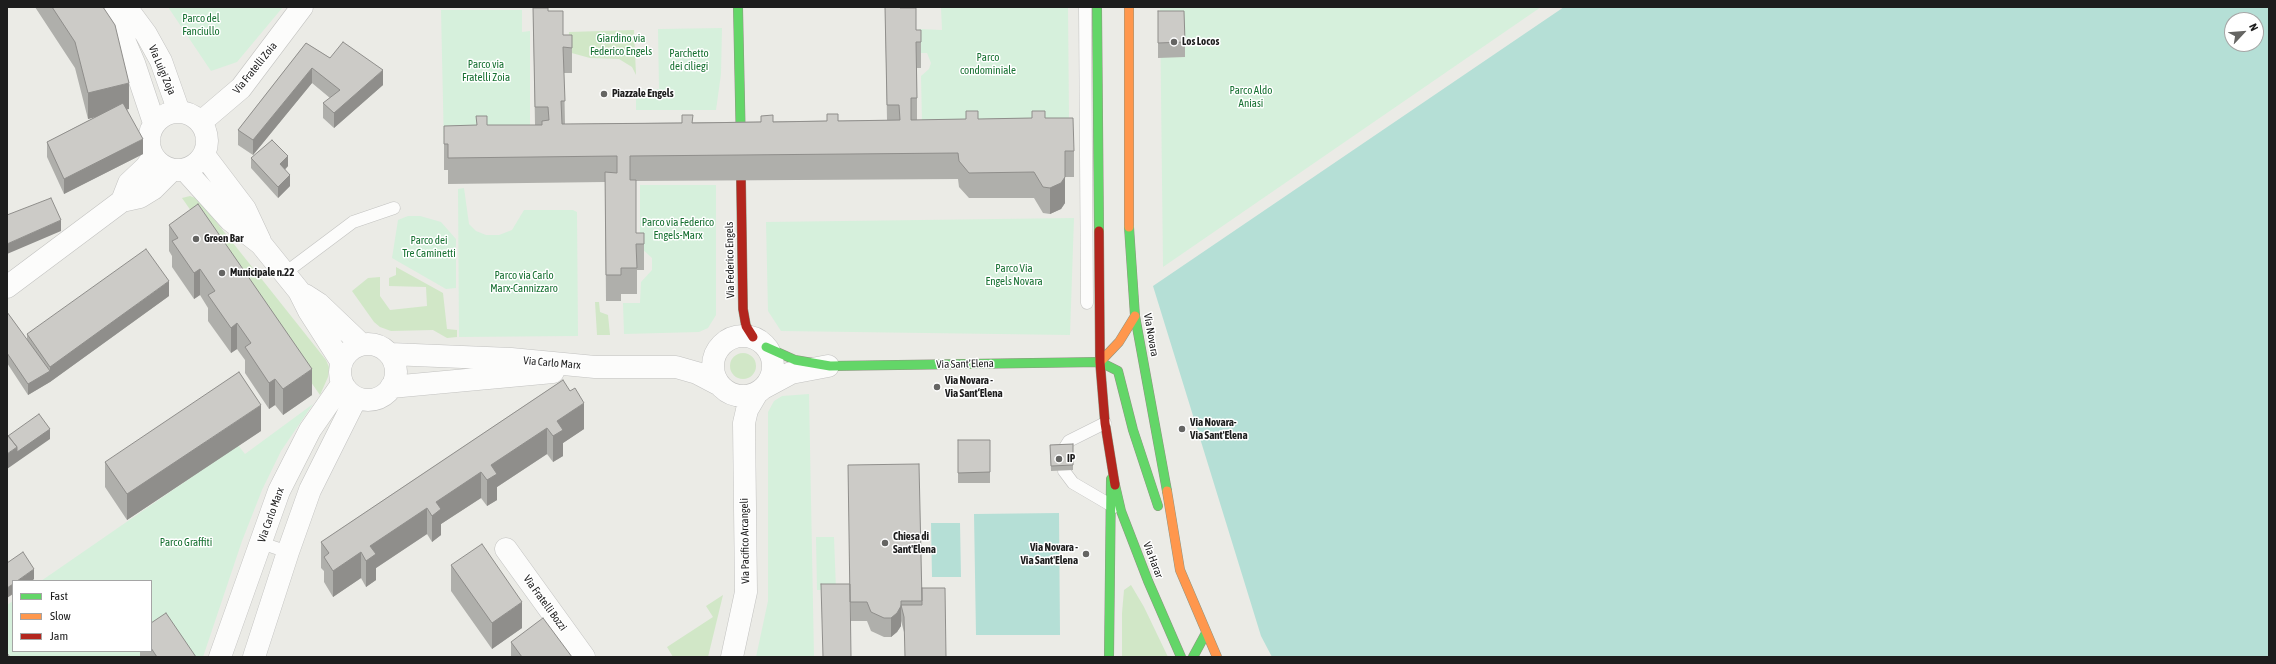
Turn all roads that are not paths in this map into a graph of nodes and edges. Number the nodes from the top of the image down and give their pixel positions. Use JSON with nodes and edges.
{"nodes":[{"id":1,"x":110,"y":7,"type":"edge"},
{"id":2,"x":126,"y":7,"type":"edge"},
{"id":3,"x":302,"y":7,"type":"edge"},
{"id":4,"x":738,"y":7,"type":"edge"},
{"id":5,"x":1085,"y":7,"type":"edge"},
{"id":6,"x":1097,"y":7,"type":"edge"},
{"id":7,"x":1129,"y":7,"type":"edge"},
{"id":8,"x":179,"y":112,"type":"junction"},
{"id":9,"x":201,"y":122,"type":"junction"},
{"id":10,"x":154,"y":123,"type":"junction"},
{"id":11,"x":741,"y":148,"type":"edge"},
{"id":12,"x":204,"y":155,"type":"junction"},
{"id":13,"x":153,"y":157,"type":"junction"},
{"id":14,"x":178,"y":170,"type":"junction"},
{"id":15,"x":741,"y":180,"type":"edge"},
{"id":16,"x":122,"y":201,"type":"junction"},
{"id":17,"x":394,"y":208,"type":"dead end"},
{"id":18,"x":261,"y":244,"type":"junction"},
{"id":19,"x":285,"y":273,"type":"junction"},
{"id":20,"x":7,"y":287,"type":"edge"},
{"id":21,"x":299,"y":291,"type":"junction"},
{"id":22,"x":1087,"y":302,"type":"dead end"},
{"id":23,"x":1135,"y":316,"type":"junction"},
{"id":24,"x":759,"y":342,"type":"junction"},
{"id":25,"x":361,"y":344,"type":"junction"},
{"id":26,"x":717,"y":350,"type":"junction"},
{"id":27,"x":390,"y":354,"type":"junction"},
{"id":28,"x":341,"y":361,"type":"junction"},
{"id":29,"x":1100,"y":362,"type":"junction"},
{"id":30,"x":830,"y":366,"type":"junction"},
{"id":31,"x":596,"y":367,"type":"junction"},
{"id":32,"x":665,"y":367,"type":"junction"},
{"id":33,"x":391,"y":387,"type":"junction"},
{"id":34,"x":724,"y":388,"type":"junction"},
{"id":35,"x":761,"y":390,"type":"junction"},
{"id":36,"x":349,"y":391,"type":"junction"},
{"id":37,"x":744,"y":423,"type":"junction"},
{"id":38,"x":1104,"y":423,"type":"junction"},
{"id":39,"x":1064,"y":449,"type":"edge"},
{"id":40,"x":1111,"y":470,"type":"junction"},
{"id":41,"x":1064,"y":471,"type":"edge"},
{"id":42,"x":1109,"y":504,"type":"junction"},
{"id":43,"x":1121,"y":511,"type":"junction"},
{"id":44,"x":261,"y":543,"type":"junction"},
{"id":45,"x":506,"y":549,"type":"dead end"},
{"id":46,"x":288,"y":552,"type":"junction"},
{"id":47,"x":1180,"y":570,"type":"junction"},
{"id":48,"x":1206,"y":633,"type":"junction"},
{"id":49,"x":220,"y":657,"type":"edge"},
{"id":50,"x":254,"y":657,"type":"edge"},
{"id":51,"x":584,"y":657,"type":"edge"},
{"id":52,"x":732,"y":657,"type":"edge"},
{"id":53,"x":1109,"y":657,"type":"edge"},
{"id":54,"x":1180,"y":657,"type":"edge"},
{"id":55,"x":1193,"y":657,"type":"edge"},
{"id":56,"x":1217,"y":657,"type":"edge"}],
"edges":[{"from":1,"to":10,"type":"street"},
{"from":2,"to":8,"type":"street","name":"Via Luigi Zoja"},
{"from":3,"to":9,"type":"street","name":"Via Fratelli Zoia"},
{"from":4,"to":11,"type":"main road"},
{"from":5,"to":22,"type":"lane"},
{"from":6,"to":29,"type":"main road"},
{"from":7,"to":23,"type":"main road","name":"Via Novara"},
{"from":8,"to":9,"type":"street"},
{"from":8,"to":10,"type":"street","name":"Via Luigi Zoja"},
{"from":9,"to":12,"type":"street"},
{"from":10,"to":13,"type":"street"},
{"from":12,"to":14,"type":"street"},
{"from":12,"to":18,"type":"street"},
{"from":13,"to":14,"type":"street"},
{"from":13,"to":16,"type":"street"},
{"from":14,"to":16,"type":"street"},
{"from":14,"to":18,"type":"street"},
{"from":15,"to":24,"type":"main road","name":"Via Federico Engels"},
{"from":16,"to":20,"type":"street"},
{"from":17,"to":19,"type":"lane"},
{"from":18,"to":19,"type":"street"},
{"from":19,"to":21,"type":"street"},
{"from":21,"to":25,"type":"street"},
{"from":21,"to":28,"type":"street"},
{"from":23,"to":29,"type":"main road"},
{"from":23,"to":47,"type":"main road","name":"Via Novara"},
{"from":24,"to":26,"type":"street"},
{"from":24,"to":30,"type":"main road","name":"Via Sant’Elena"},
{"from":24,"to":35,"type":"street"},
{"from":25,"to":27,"type":"street","name":"Via Carlo Marx"},
{"from":25,"to":28,"type":"street"},
{"from":26,"to":32,"type":"street","name":"Via Carlo Marx"},
{"from":26,"to":34,"type":"street"},
{"from":27,"to":31,"type":"street","name":"Via Carlo Marx"},
{"from":27,"to":33,"type":"street"},
{"from":28,"to":36,"type":"street"},
{"from":29,"to":30,"type":"main road","name":"Via Sant’Elena"},
{"from":29,"to":38,"type":"main road"},
{"from":29,"to":47,"type":"main road"},
{"from":30,"to":35,"type":"street","name":"Via Sant’Elena"},
{"from":31,"to":32,"type":"street","name":"Via Carlo Marx"},
{"from":31,"to":33,"type":"street","name":"Via Carlo Marx"},
{"from":32,"to":34,"type":"street","name":"Via Carlo Marx"},
{"from":33,"to":36,"type":"street"},
{"from":34,"to":35,"type":"street"},
{"from":34,"to":37,"type":"street","name":"Via Pacifico Arcangeli"},
{"from":35,"to":37,"type":"street","name":"Via Pacifico Arcangeli"},
{"from":36,"to":44,"type":"street","name":"Via Carlo Marx"},
{"from":36,"to":46,"type":"street"},
{"from":37,"to":52,"type":"street","name":"Via Pacifico Arcangeli"},
{"from":38,"to":39,"type":"lane"},
{"from":38,"to":40,"type":"main road"},
{"from":40,"to":42,"type":"main road"},
{"from":40,"to":43,"type":"main road","name":"Via Harar"},
{"from":41,"to":42,"type":"lane"},
{"from":42,"to":43,"type":"lane"},
{"from":42,"to":53,"type":"main road"},
{"from":43,"to":54,"type":"main road","name":"Via Harar"},
{"from":44,"to":46,"type":"lane"},
{"from":44,"to":49,"type":"street","name":"Via Carlo Marx"},
{"from":45,"to":51,"type":"street","name":"Via Fratelli Bozzi"},
{"from":46,"to":50,"type":"street"},
{"from":47,"to":48,"type":"main road","name":"Via Novara"},
{"from":48,"to":55,"type":"main road"},
{"from":48,"to":56,"type":"main road"}]}
